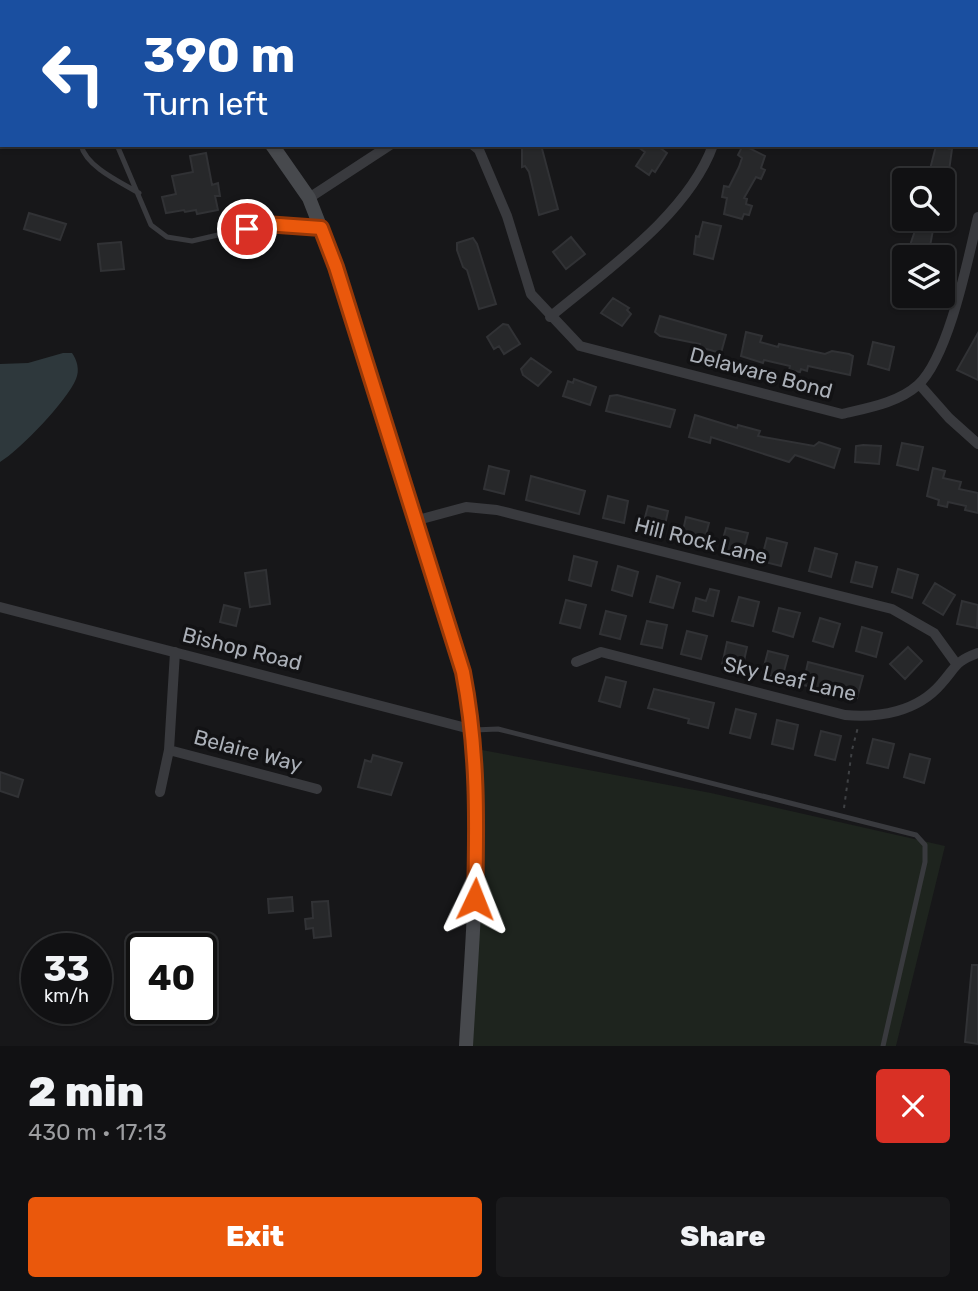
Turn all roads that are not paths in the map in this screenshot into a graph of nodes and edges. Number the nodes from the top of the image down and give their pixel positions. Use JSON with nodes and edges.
{"nodes":[{"id":1,"x":81,"y":147,"type":"edge"},
{"id":2,"x":118,"y":147,"type":"edge"},
{"id":3,"x":273,"y":147,"type":"edge"},
{"id":4,"x":387,"y":147,"type":"edge"},
{"id":5,"x":475,"y":147,"type":"edge"},
{"id":6,"x":712,"y":147,"type":"edge"},
{"id":7,"x":139,"y":194,"type":"junction"},
{"id":8,"x":309,"y":198,"type":"junction"},
{"id":9,"x":978,"y":217,"type":"edge"},
{"id":10,"x":321,"y":228,"type":"junction"},
{"id":11,"x":550,"y":317,"type":"junction"},
{"id":12,"x":919,"y":384,"type":"junction"},
{"id":13,"x":978,"y":444,"type":"edge"},
{"id":14,"x":418,"y":520,"type":"junction"},
{"id":15,"x":0,"y":607,"type":"edge"},
{"id":16,"x":175,"y":652,"type":"junction"},
{"id":17,"x":978,"y":653,"type":"edge"},
{"id":18,"x":576,"y":662,"type":"dead end"},
{"id":19,"x":955,"y":662,"type":"junction"},
{"id":20,"x":474,"y":730,"type":"junction"},
{"id":21,"x":169,"y":750,"type":"junction"},
{"id":22,"x":317,"y":789,"type":"dead end"},
{"id":23,"x":160,"y":792,"type":"dead end"},
{"id":24,"x":466,"y":1046,"type":"edge"},
{"id":25,"x":883,"y":1046,"type":"edge"}],
"edges":[{"from":1,"to":7,"type":"lane"},
{"from":2,"to":7,"type":"lane"},
{"from":3,"to":8,"type":"street"},
{"from":4,"to":8,"type":"street"},
{"from":5,"to":11,"type":"street","name":"Delaware Bond"},
{"from":6,"to":11,"type":"street"},
{"from":7,"to":10,"type":"lane"},
{"from":8,"to":10,"type":"street"},
{"from":9,"to":12,"type":"street"},
{"from":10,"to":14,"type":"street"},
{"from":11,"to":12,"type":"street","name":"Delaware Bond"},
{"from":12,"to":13,"type":"street"},
{"from":14,"to":19,"type":"street","name":"Hill Rock Lane"},
{"from":14,"to":20,"type":"street"},
{"from":15,"to":16,"type":"street","name":"Bishop Road"},
{"from":16,"to":20,"type":"street","name":"Bishop Road"},
{"from":16,"to":21,"type":"street"},
{"from":17,"to":19,"type":"street"},
{"from":18,"to":19,"type":"street","name":"Sky Leaf Lane"},
{"from":20,"to":24,"type":"street"},
{"from":20,"to":25,"type":"lane"},
{"from":21,"to":22,"type":"street","name":"Belaire Way"},
{"from":21,"to":23,"type":"street"}]}
